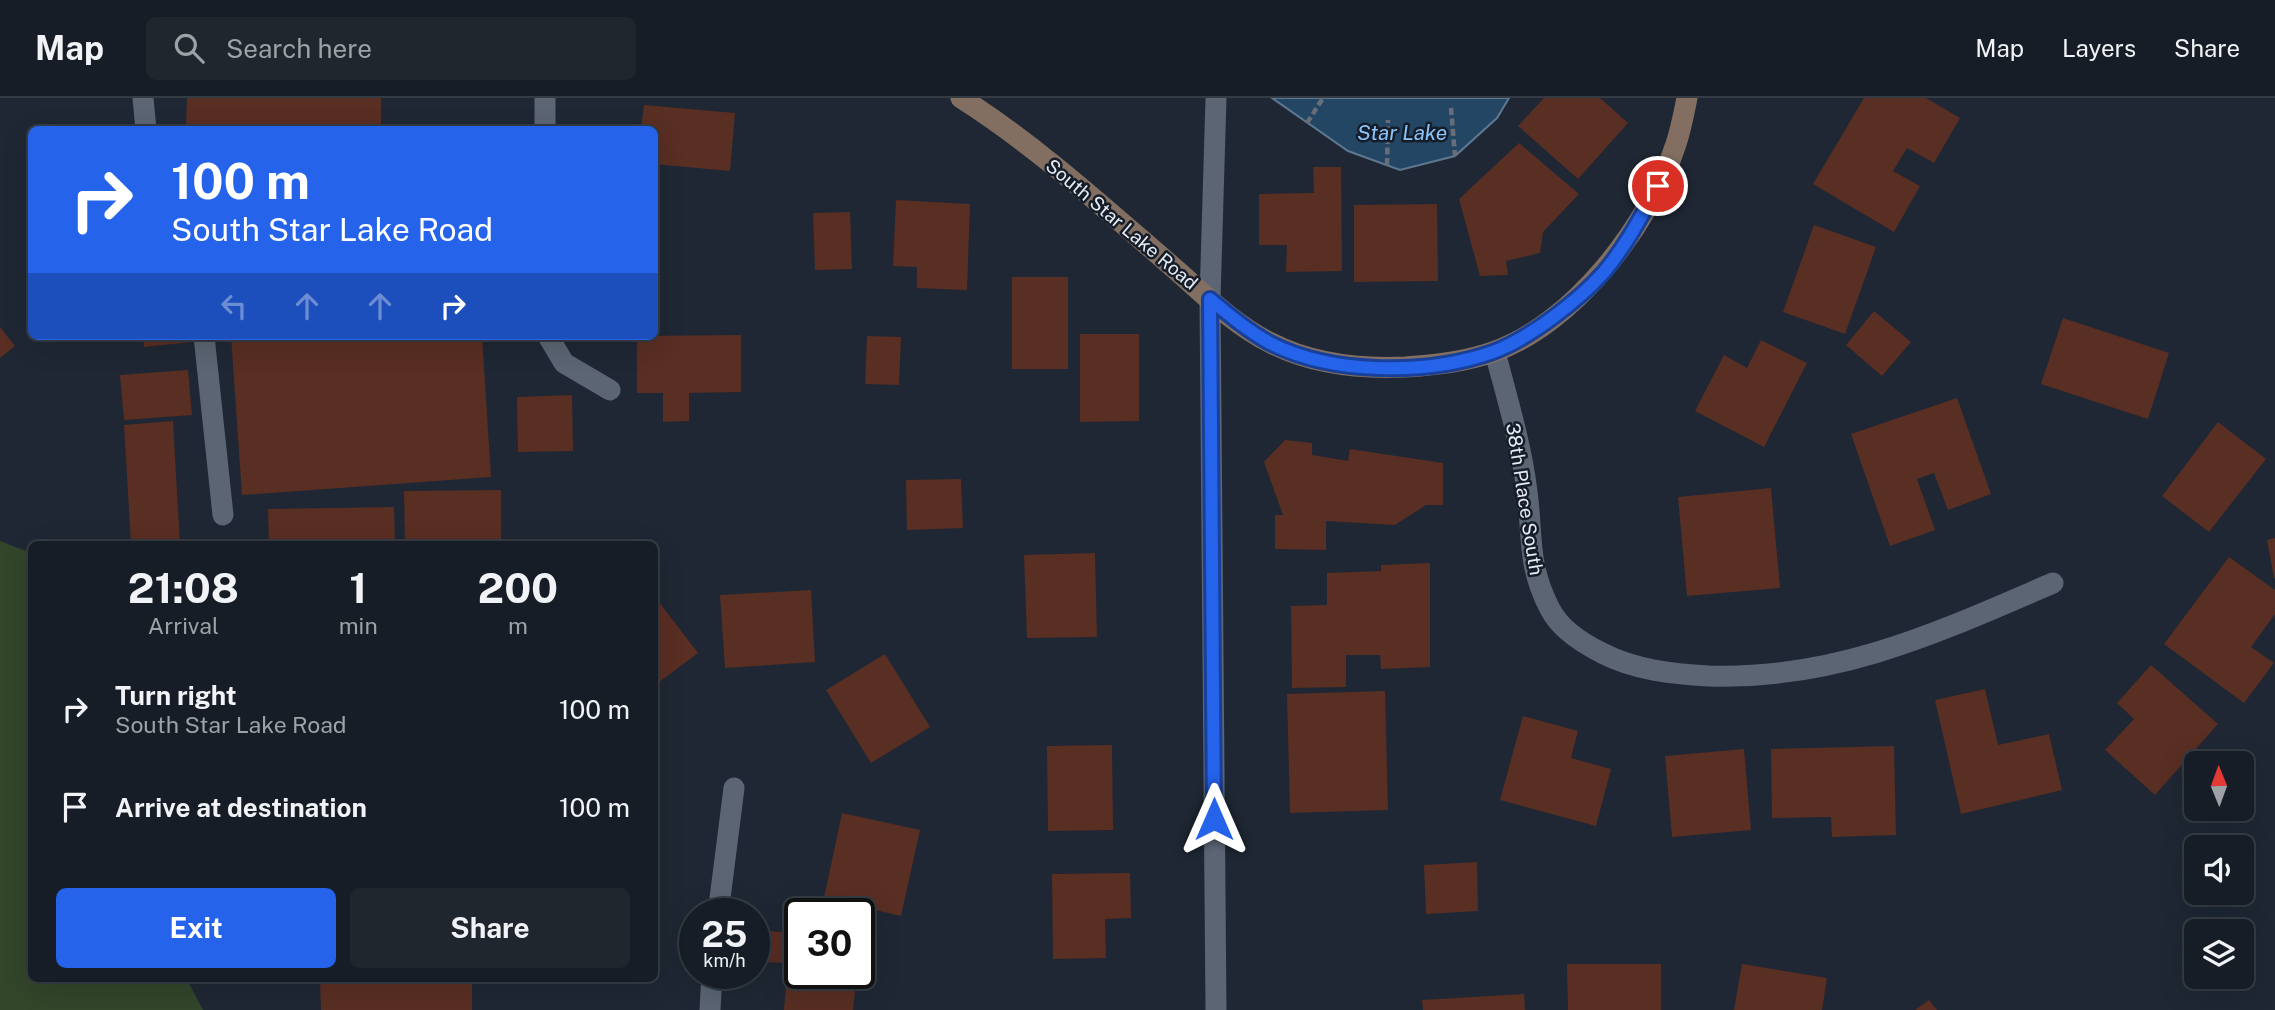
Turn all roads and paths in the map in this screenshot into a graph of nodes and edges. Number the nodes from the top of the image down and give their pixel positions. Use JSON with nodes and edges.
{"nodes":[{"id":1,"x":143,"y":98,"type":"edge"},
{"id":2,"x":545,"y":98,"type":"edge"},
{"id":3,"x":961,"y":98,"type":"edge"},
{"id":4,"x":1216,"y":98,"type":"edge"},
{"id":5,"x":1323,"y":98,"type":"edge"},
{"id":6,"x":1688,"y":98,"type":"edge"},
{"id":7,"x":1451,"y":108,"type":"dead end"},
{"id":8,"x":1388,"y":120,"type":"dead end"},
{"id":9,"x":1307,"y":123,"type":"dead end"},
{"id":10,"x":146,"y":126,"type":"edge"},
{"id":11,"x":545,"y":126,"type":"edge"},
{"id":12,"x":1455,"y":156,"type":"dead end"},
{"id":13,"x":1387,"y":165,"type":"dead end"},
{"id":14,"x":1210,"y":299,"type":"junction"},
{"id":15,"x":204,"y":340,"type":"edge"},
{"id":16,"x":550,"y":340,"type":"edge"},
{"id":17,"x":1495,"y":352,"type":"junction"},
{"id":18,"x":610,"y":390,"type":"dead end"},
{"id":19,"x":223,"y":515,"type":"dead end"},
{"id":20,"x":2053,"y":583,"type":"dead end"},
{"id":21,"x":734,"y":788,"type":"dead end"},
{"id":22,"x":720,"y":898,"type":"edge"},
{"id":23,"x":711,"y":989,"type":"edge"},
{"id":24,"x":710,"y":1010,"type":"edge"},
{"id":25,"x":1216,"y":1010,"type":"edge"}],
"edges":[{"from":1,"to":10,"type":"street"},
{"from":2,"to":11,"type":"street"},
{"from":3,"to":14,"type":"street","name":"South Star Lake Road"},
{"from":4,"to":14,"type":"street"},
{"from":5,"to":9,"type":"path"},
{"from":6,"to":17,"type":"street","name":"South Star Lake Road"},
{"from":7,"to":12,"type":"path"},
{"from":8,"to":13,"type":"path"},
{"from":14,"to":17,"type":"street","name":"South Star Lake Road"},
{"from":14,"to":25,"type":"street"},
{"from":15,"to":19,"type":"street"},
{"from":16,"to":18,"type":"street"},
{"from":17,"to":20,"type":"street","name":"38th Place South"},
{"from":21,"to":22,"type":"street"},
{"from":23,"to":24,"type":"street"}]}
